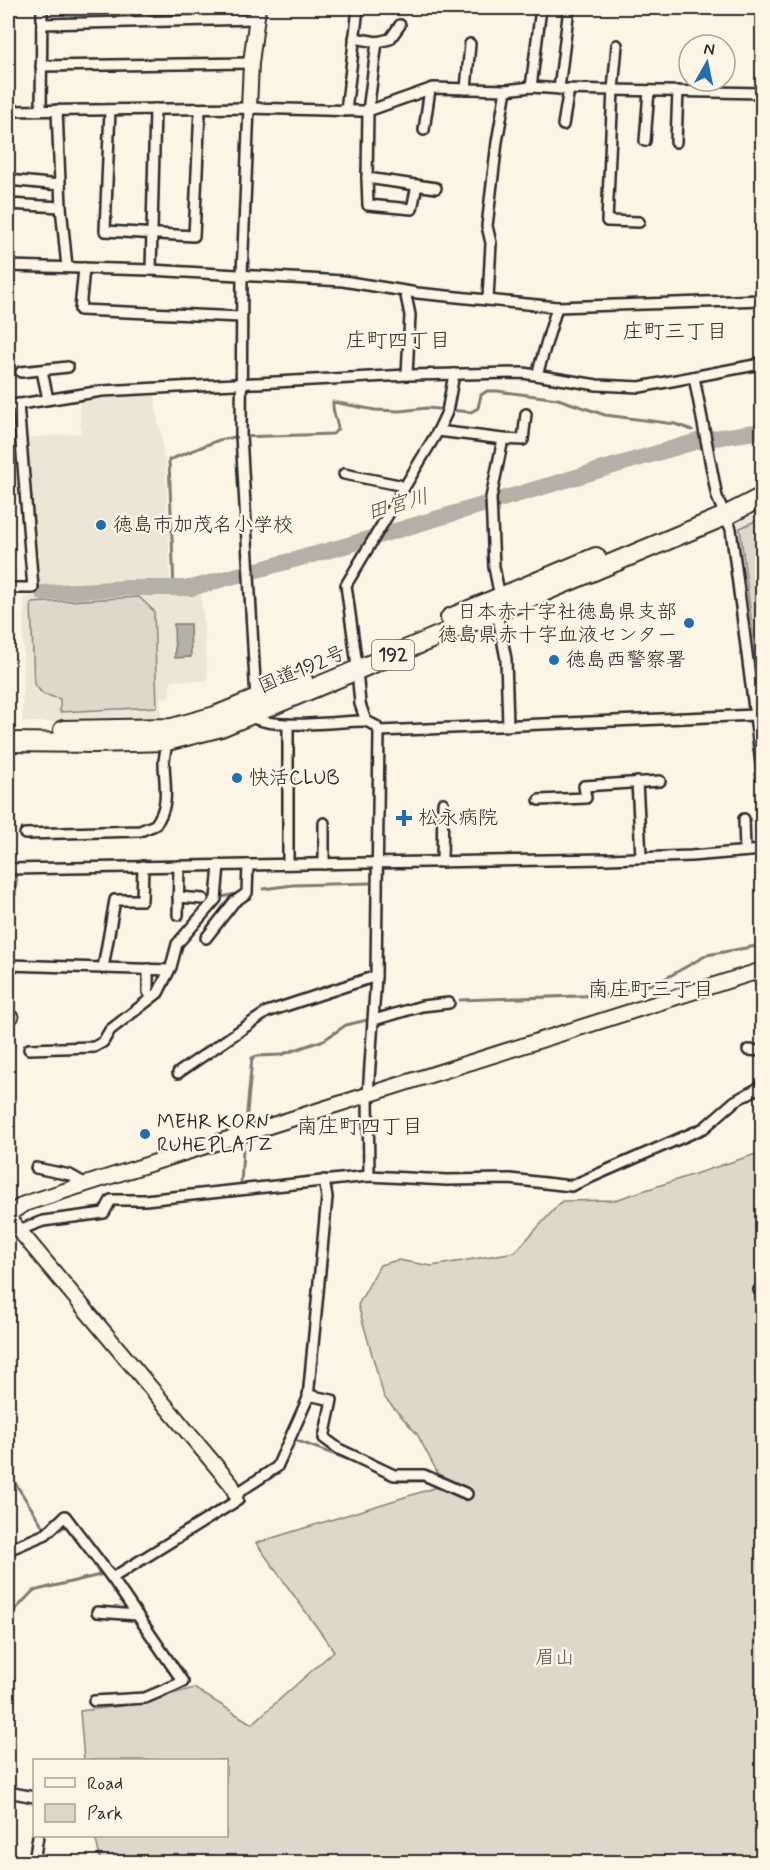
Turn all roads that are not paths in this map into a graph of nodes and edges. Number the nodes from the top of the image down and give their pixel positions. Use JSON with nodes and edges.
{"nodes":[{"id":1,"x":42,"y":8,"type":"edge"},
{"id":2,"x":358,"y":8,"type":"edge"},
{"id":3,"x":540,"y":8,"type":"edge"},
{"id":4,"x":569,"y":8,"type":"edge"},
{"id":5,"x":257,"y":13,"type":"edge"},
{"id":6,"x":42,"y":24,"type":"junction"},
{"id":7,"x":400,"y":26,"type":"dead end"},
{"id":8,"x":354,"y":38,"type":"junction"},
{"id":9,"x":377,"y":42,"type":"junction"},
{"id":10,"x":470,"y":44,"type":"dead end"},
{"id":11,"x":617,"y":45,"type":"dead end"},
{"id":12,"x":251,"y":63,"type":"junction"},
{"id":13,"x":41,"y":66,"type":"junction"},
{"id":14,"x":531,"y":87,"type":"junction"},
{"id":15,"x":430,"y":89,"type":"junction"},
{"id":16,"x":466,"y":89,"type":"junction"},
{"id":17,"x":564,"y":89,"type":"junction"},
{"id":18,"x":506,"y":90,"type":"junction"},
{"id":19,"x":613,"y":90,"type":"junction"},
{"id":20,"x":649,"y":91,"type":"junction"},
{"id":21,"x":677,"y":91,"type":"edge"},
{"id":22,"x":737,"y":92,"type":"edge"},
{"id":23,"x":678,"y":93,"type":"edge"},
{"id":24,"x":762,"y":93,"type":"edge"},
{"id":25,"x":249,"y":108,"type":"junction"},
{"id":26,"x":155,"y":109,"type":"junction"},
{"id":27,"x":200,"y":109,"type":"junction"},
{"id":28,"x":41,"y":110,"type":"junction"},
{"id":29,"x":57,"y":110,"type":"junction"},
{"id":30,"x":110,"y":110,"type":"junction"},
{"id":31,"x":8,"y":111,"type":"edge"},
{"id":32,"x":346,"y":111,"type":"junction"},
{"id":33,"x":368,"y":111,"type":"junction"},
{"id":34,"x":563,"y":125,"type":"dead end"},
{"id":35,"x":424,"y":130,"type":"dead end"},
{"id":36,"x":645,"y":141,"type":"dead end"},
{"id":37,"x":676,"y":142,"type":"dead end"},
{"id":38,"x":367,"y":178,"type":"junction"},
{"id":39,"x":8,"y":180,"type":"edge"},
{"id":40,"x":417,"y":185,"type":"junction"},
{"id":41,"x":60,"y":186,"type":"junction"},
{"id":42,"x":436,"y":189,"type":"dead end"},
{"id":43,"x":8,"y":204,"type":"edge"},
{"id":44,"x":61,"y":207,"type":"junction"},
{"id":45,"x":639,"y":222,"type":"dead end"},
{"id":46,"x":152,"y":234,"type":"junction"},
{"id":47,"x":8,"y":266,"type":"edge"},
{"id":48,"x":67,"y":267,"type":"junction"},
{"id":49,"x":84,"y":268,"type":"junction"},
{"id":50,"x":151,"y":270,"type":"junction"},
{"id":51,"x":242,"y":274,"type":"junction"},
{"id":52,"x":405,"y":291,"type":"junction"},
{"id":53,"x":488,"y":299,"type":"junction"},
{"id":54,"x":762,"y":300,"type":"edge"},
{"id":55,"x":557,"y":307,"type":"junction"},
{"id":56,"x":242,"y":317,"type":"junction"},
{"id":57,"x":762,"y":361,"type":"edge"},
{"id":58,"x":68,"y":367,"type":"dead end"},
{"id":59,"x":42,"y":371,"type":"junction"},
{"id":60,"x":21,"y":372,"type":"dead end"},
{"id":61,"x":454,"y":374,"type":"junction"},
{"id":62,"x":407,"y":375,"type":"junction"},
{"id":63,"x":537,"y":375,"type":"junction"},
{"id":64,"x":694,"y":377,"type":"junction"},
{"id":65,"x":241,"y":383,"type":"junction"},
{"id":66,"x":48,"y":399,"type":"junction"},
{"id":67,"x":13,"y":405,"type":"edge"},
{"id":68,"x":526,"y":414,"type":"dead end"},
{"id":69,"x":438,"y":431,"type":"junction"},
{"id":70,"x":503,"y":439,"type":"junction"},
{"id":71,"x":344,"y":474,"type":"dead end"},
{"id":72,"x":762,"y":485,"type":"edge"},
{"id":73,"x":403,"y":489,"type":"junction"},
{"id":74,"x":762,"y":497,"type":"edge"},
{"id":75,"x":723,"y":510,"type":"junction"},
{"id":76,"x":8,"y":588,"type":"edge"},
{"id":77,"x":498,"y":605,"type":"junction"},
{"id":78,"x":356,"y":665,"type":"junction"},
{"id":79,"x":253,"y":708,"type":"junction"},
{"id":80,"x":756,"y":715,"type":"junction"},
{"id":81,"x":366,"y":721,"type":"junction"},
{"id":82,"x":288,"y":724,"type":"junction"},
{"id":83,"x":508,"y":726,"type":"junction"},
{"id":84,"x":8,"y":730,"type":"edge"},
{"id":85,"x":379,"y":731,"type":"junction"},
{"id":86,"x":167,"y":741,"type":"junction"},
{"id":87,"x":8,"y":742,"type":"edge"},
{"id":88,"x":762,"y":771,"type":"edge"},
{"id":89,"x":660,"y":781,"type":"dead end"},
{"id":90,"x":637,"y":782,"type":"junction"},
{"id":91,"x":539,"y":800,"type":"dead end"},
{"id":92,"x":443,"y":804,"type":"dead end"},
{"id":93,"x":744,"y":819,"type":"dead end"},
{"id":94,"x":324,"y":823,"type":"dead end"},
{"id":95,"x":25,"y":834,"type":"dead end"},
{"id":96,"x":762,"y":850,"type":"edge"},
{"id":97,"x":745,"y":851,"type":"junction"},
{"id":98,"x":641,"y":856,"type":"junction"},
{"id":99,"x":442,"y":862,"type":"junction"},
{"id":100,"x":378,"y":863,"type":"junction"},
{"id":101,"x":288,"y":864,"type":"junction"},
{"id":102,"x":324,"y":864,"type":"junction"},
{"id":103,"x":219,"y":865,"type":"junction"},
{"id":104,"x":248,"y":865,"type":"junction"},
{"id":105,"x":143,"y":866,"type":"junction"},
{"id":106,"x":179,"y":866,"type":"junction"},
{"id":107,"x":8,"y":869,"type":"edge"},
{"id":108,"x":178,"y":897,"type":"junction"},
{"id":109,"x":203,"y":899,"type":"dead end"},
{"id":110,"x":178,"y":915,"type":"dead end"},
{"id":111,"x":206,"y":938,"type":"dead end"},
{"id":112,"x":8,"y":965,"type":"edge"},
{"id":113,"x":103,"y":968,"type":"junction"},
{"id":114,"x":148,"y":969,"type":"junction"},
{"id":115,"x":169,"y":970,"type":"junction"},
{"id":116,"x":762,"y":970,"type":"edge"},
{"id":117,"x":376,"y":976,"type":"junction"},
{"id":118,"x":148,"y":992,"type":"dead end"},
{"id":119,"x":449,"y":1003,"type":"dead end"},
{"id":120,"x":374,"y":1020,"type":"junction"},
{"id":121,"x":29,"y":1049,"type":"dead end"},
{"id":122,"x":748,"y":1050,"type":"dead end"},
{"id":123,"x":762,"y":1051,"type":"edge"},
{"id":124,"x":178,"y":1073,"type":"dead end"},
{"id":125,"x":762,"y":1086,"type":"edge"},
{"id":126,"x":368,"y":1095,"type":"junction"},
{"id":127,"x":36,"y":1168,"type":"dead end"},
{"id":128,"x":369,"y":1176,"type":"junction"},
{"id":129,"x":324,"y":1180,"type":"junction"},
{"id":130,"x":86,"y":1184,"type":"junction"},
{"id":131,"x":8,"y":1216,"type":"edge"},
{"id":132,"x":19,"y":1230,"type":"junction"},
{"id":133,"x":762,"y":1286,"type":"edge"},
{"id":134,"x":762,"y":1295,"type":"edge"},
{"id":135,"x":308,"y":1395,"type":"junction"},
{"id":136,"x":236,"y":1494,"type":"junction"},
{"id":137,"x":467,"y":1494,"type":"dead end"},
{"id":138,"x":8,"y":1550,"type":"edge"},
{"id":139,"x":112,"y":1578,"type":"junction"},
{"id":140,"x":97,"y":1612,"type":"dead end"},
{"id":141,"x":137,"y":1615,"type":"junction"},
{"id":142,"x":94,"y":1701,"type":"dead end"},
{"id":143,"x":8,"y":1792,"type":"edge"},
{"id":144,"x":33,"y":1797,"type":"edge"},
{"id":145,"x":38,"y":1837,"type":"edge"},
{"id":146,"x":34,"y":1863,"type":"edge"}],
"edges":[{"from":1,"to":6,"type":"street"},
{"from":2,"to":8,"type":"street"},
{"from":3,"to":14,"type":"street"},
{"from":4,"to":17,"type":"street"},
{"from":5,"to":6,"type":"street"},
{"from":5,"to":12,"type":"street"},
{"from":6,"to":13,"type":"street"},
{"from":7,"to":9,"type":"street"},
{"from":8,"to":9,"type":"street"},
{"from":8,"to":32,"type":"street"},
{"from":9,"to":33,"type":"street"},
{"from":10,"to":16,"type":"street"},
{"from":11,"to":19,"type":"street"},
{"from":12,"to":13,"type":"street"},
{"from":12,"to":25,"type":"street"},
{"from":13,"to":28,"type":"street"},
{"from":14,"to":17,"type":"street"},
{"from":14,"to":18,"type":"street"},
{"from":15,"to":16,"type":"street"},
{"from":15,"to":33,"type":"street"},
{"from":15,"to":35,"type":"street"},
{"from":16,"to":18,"type":"street"},
{"from":17,"to":19,"type":"street"},
{"from":17,"to":34,"type":"street"},
{"from":18,"to":53,"type":"street"},
{"from":19,"to":20,"type":"street"},
{"from":19,"to":45,"type":"street"},
{"from":20,"to":21,"type":"street"},
{"from":20,"to":36,"type":"street"},
{"from":22,"to":24,"type":"street"},
{"from":23,"to":37,"type":"street"},
{"from":25,"to":27,"type":"street"},
{"from":25,"to":32,"type":"street"},
{"from":25,"to":51,"type":"street"},
{"from":26,"to":27,"type":"street"},
{"from":26,"to":30,"type":"street"},
{"from":26,"to":46,"type":"street"},
{"from":27,"to":46,"type":"street"},
{"from":28,"to":29,"type":"street"},
{"from":28,"to":31,"type":"street"},
{"from":29,"to":30,"type":"street"},
{"from":29,"to":41,"type":"street"},
{"from":30,"to":46,"type":"street"},
{"from":32,"to":33,"type":"street"},
{"from":33,"to":38,"type":"street"},
{"from":38,"to":40,"type":"street"},
{"from":38,"to":40,"type":"street"},
{"from":39,"to":41,"type":"street"},
{"from":40,"to":42,"type":"street"},
{"from":41,"to":44,"type":"street"},
{"from":43,"to":44,"type":"street"},
{"from":44,"to":48,"type":"street"},
{"from":46,"to":50,"type":"street"},
{"from":47,"to":48,"type":"street"},
{"from":48,"to":49,"type":"street"},
{"from":49,"to":50,"type":"street"},
{"from":49,"to":56,"type":"street"},
{"from":50,"to":51,"type":"street"},
{"from":51,"to":52,"type":"street"},
{"from":51,"to":56,"type":"street"},
{"from":52,"to":53,"type":"street"},
{"from":52,"to":62,"type":"street"},
{"from":53,"to":55,"type":"street"},
{"from":54,"to":55,"type":"street"},
{"from":55,"to":63,"type":"street"},
{"from":56,"to":65,"type":"street"},
{"from":57,"to":64,"type":"street"},
{"from":58,"to":59,"type":"street"},
{"from":59,"to":60,"type":"street"},
{"from":59,"to":66,"type":"street"},
{"from":61,"to":62,"type":"street"},
{"from":61,"to":63,"type":"street"},
{"from":61,"to":69,"type":"street"},
{"from":62,"to":65,"type":"street"},
{"from":63,"to":64,"type":"street"},
{"from":64,"to":75,"type":"street"},
{"from":65,"to":66,"type":"street"},
{"from":65,"to":79,"type":"street"},
{"from":66,"to":67,"type":"street"},
{"from":67,"to":76,"type":"street"},
{"from":68,"to":70,"type":"street"},
{"from":69,"to":70,"type":"street"},
{"from":69,"to":73,"type":"street"},
{"from":70,"to":77,"type":"street"},
{"from":71,"to":73,"type":"street"},
{"from":72,"to":75,"type":"highway","name":"国道192号","number":"192"},
{"from":73,"to":78,"type":"street"},
{"from":74,"to":75,"type":"highway","name":"国道192号","number":"192"},
{"from":75,"to":77,"type":"highway","name":"国道192号","number":"192"},
{"from":75,"to":80,"type":"street"},
{"from":77,"to":78,"type":"highway","name":"国道192号","number":"192"},
{"from":77,"to":83,"type":"street"},
{"from":78,"to":79,"type":"highway","name":"国道192号","number":"192"},
{"from":78,"to":81,"type":"street"},
{"from":79,"to":82,"type":"street"},
{"from":79,"to":84,"type":"highway","name":"国道192号","number":"192"},
{"from":79,"to":86,"type":"highway","name":"国道192号","number":"192"},
{"from":80,"to":83,"type":"street"},
{"from":80,"to":88,"type":"street"},
{"from":81,"to":82,"type":"street"},
{"from":81,"to":85,"type":"street"},
{"from":82,"to":101,"type":"street"},
{"from":83,"to":85,"type":"street"},
{"from":85,"to":100,"type":"street"},
{"from":86,"to":87,"type":"highway","name":"国道192号","number":"192"},
{"from":86,"to":95,"type":"street"},
{"from":89,"to":90,"type":"street"},
{"from":90,"to":91,"type":"street"},
{"from":90,"to":98,"type":"street"},
{"from":92,"to":99,"type":"street"},
{"from":93,"to":97,"type":"street"},
{"from":94,"to":102,"type":"street"},
{"from":96,"to":97,"type":"street"},
{"from":97,"to":98,"type":"street"},
{"from":98,"to":99,"type":"street"},
{"from":99,"to":100,"type":"street"},
{"from":100,"to":102,"type":"street"},
{"from":100,"to":117,"type":"street"},
{"from":101,"to":102,"type":"street"},
{"from":101,"to":104,"type":"street"},
{"from":103,"to":104,"type":"street"},
{"from":103,"to":106,"type":"street"},
{"from":103,"to":115,"type":"street"},
{"from":104,"to":111,"type":"street"},
{"from":105,"to":106,"type":"street"},
{"from":105,"to":107,"type":"street"},
{"from":105,"to":113,"type":"street"},
{"from":106,"to":108,"type":"street"},
{"from":108,"to":109,"type":"street"},
{"from":108,"to":110,"type":"street"},
{"from":112,"to":113,"type":"street"},
{"from":113,"to":114,"type":"street"},
{"from":114,"to":115,"type":"street"},
{"from":114,"to":118,"type":"street"},
{"from":115,"to":121,"type":"street"},
{"from":116,"to":126,"type":"street"},
{"from":117,"to":120,"type":"street"},
{"from":117,"to":124,"type":"street"},
{"from":119,"to":120,"type":"street"},
{"from":120,"to":126,"type":"street"},
{"from":122,"to":123,"type":"street"},
{"from":125,"to":128,"type":"street"},
{"from":126,"to":128,"type":"street"},
{"from":126,"to":130,"type":"street"},
{"from":127,"to":130,"type":"street"},
{"from":128,"to":129,"type":"street"},
{"from":129,"to":132,"type":"street"},
{"from":129,"to":135,"type":"street"},
{"from":130,"to":131,"type":"street"},
{"from":131,"to":132,"type":"street"},
{"from":132,"to":136,"type":"street"},
{"from":133,"to":134,"type":"street"},
{"from":135,"to":136,"type":"street"},
{"from":135,"to":137,"type":"street"},
{"from":136,"to":139,"type":"street"},
{"from":138,"to":139,"type":"street"},
{"from":139,"to":141,"type":"street"},
{"from":140,"to":141,"type":"street"},
{"from":141,"to":142,"type":"street"},
{"from":143,"to":144,"type":"street"},
{"from":145,"to":146,"type":"street"}]}
